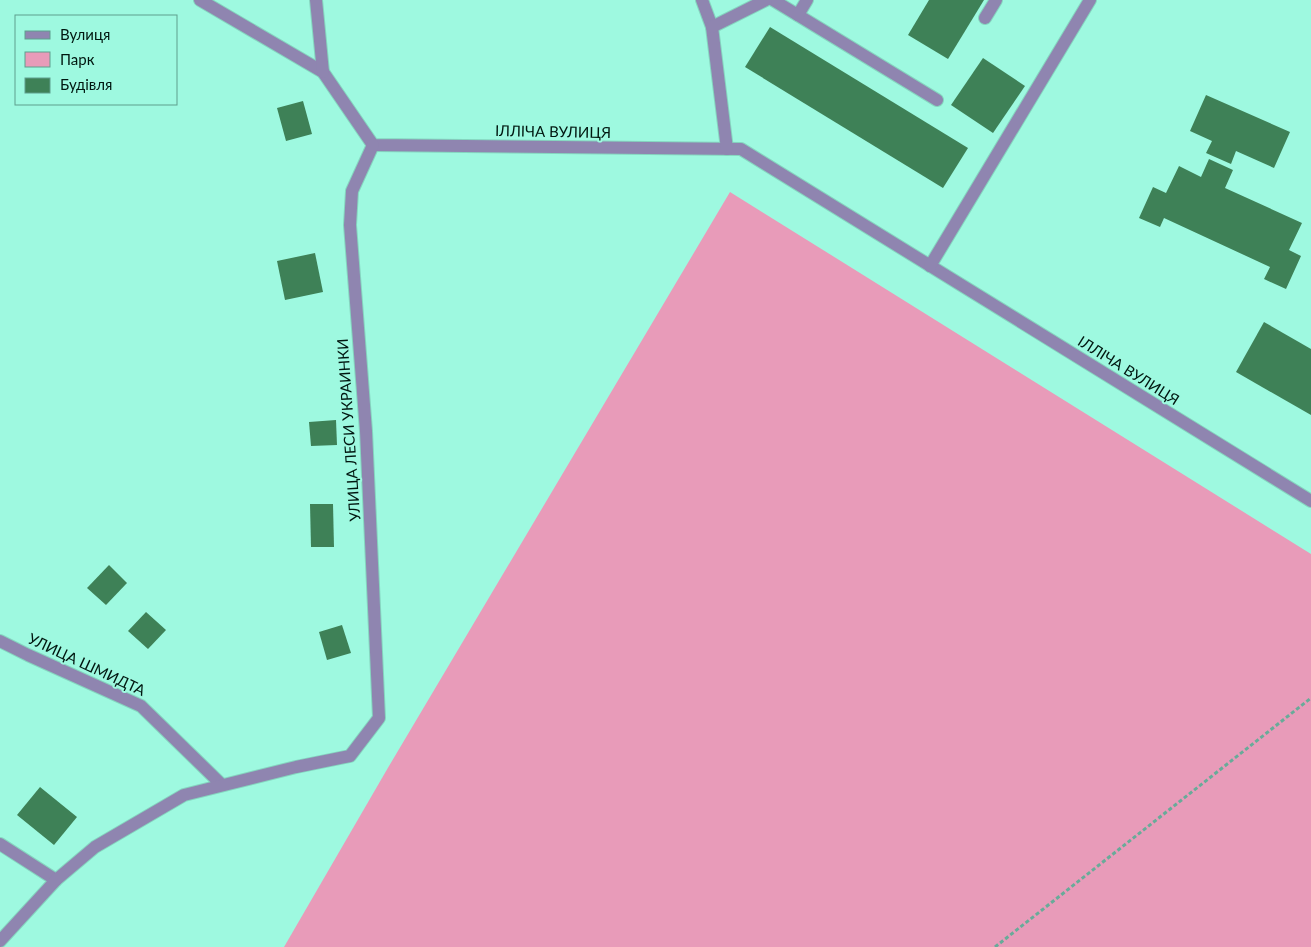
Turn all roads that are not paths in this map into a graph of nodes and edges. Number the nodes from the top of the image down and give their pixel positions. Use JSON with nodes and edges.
{"nodes":[{"id":1,"x":200,"y":0,"type":"edge"},
{"id":2,"x":316,"y":0,"type":"edge"},
{"id":3,"x":702,"y":0,"type":"edge"},
{"id":4,"x":766,"y":0,"type":"edge"},
{"id":5,"x":773,"y":0,"type":"edge"},
{"id":6,"x":807,"y":0,"type":"edge"},
{"id":7,"x":996,"y":0,"type":"edge"},
{"id":8,"x":1090,"y":0,"type":"edge"},
{"id":9,"x":798,"y":15,"type":"junction"},
{"id":10,"x":985,"y":18,"type":"dead end"},
{"id":11,"x":712,"y":27,"type":"junction"},
{"id":12,"x":323,"y":72,"type":"junction"},
{"id":13,"x":937,"y":100,"type":"dead end"},
{"id":14,"x":373,"y":145,"type":"junction"},
{"id":15,"x":726,"y":149,"type":"junction"},
{"id":16,"x":930,"y":266,"type":"junction"},
{"id":17,"x":1311,"y":501,"type":"edge"},
{"id":18,"x":0,"y":640,"type":"edge"},
{"id":19,"x":222,"y":785,"type":"junction"},
{"id":20,"x":0,"y":844,"type":"edge"},
{"id":21,"x":56,"y":880,"type":"junction"},
{"id":22,"x":0,"y":941,"type":"edge"}],
"edges":[{"from":1,"to":12,"type":"street"},
{"from":2,"to":12,"type":"street"},
{"from":3,"to":11,"type":"street"},
{"from":4,"to":11,"type":"street"},
{"from":5,"to":9,"type":"street"},
{"from":6,"to":9,"type":"street"},
{"from":7,"to":10,"type":"street"},
{"from":8,"to":16,"type":"street"},
{"from":9,"to":13,"type":"street"},
{"from":11,"to":15,"type":"street"},
{"from":12,"to":14,"type":"street"},
{"from":14,"to":15,"type":"street","name":"ІЛЛІЧА ВУЛИЦЯ"},
{"from":14,"to":19,"type":"street","name":"УЛИЦА ЛЕСИ УКРАИНКИ"},
{"from":15,"to":16,"type":"street","name":"ІЛЛІЧА ВУЛИЦЯ"},
{"from":16,"to":17,"type":"street","name":"ІЛЛІЧА ВУЛИЦЯ"},
{"from":18,"to":19,"type":"street","name":"УЛИЦА ШМИДТА"},
{"from":19,"to":21,"type":"street"},
{"from":20,"to":21,"type":"street"},
{"from":21,"to":22,"type":"street"}]}
